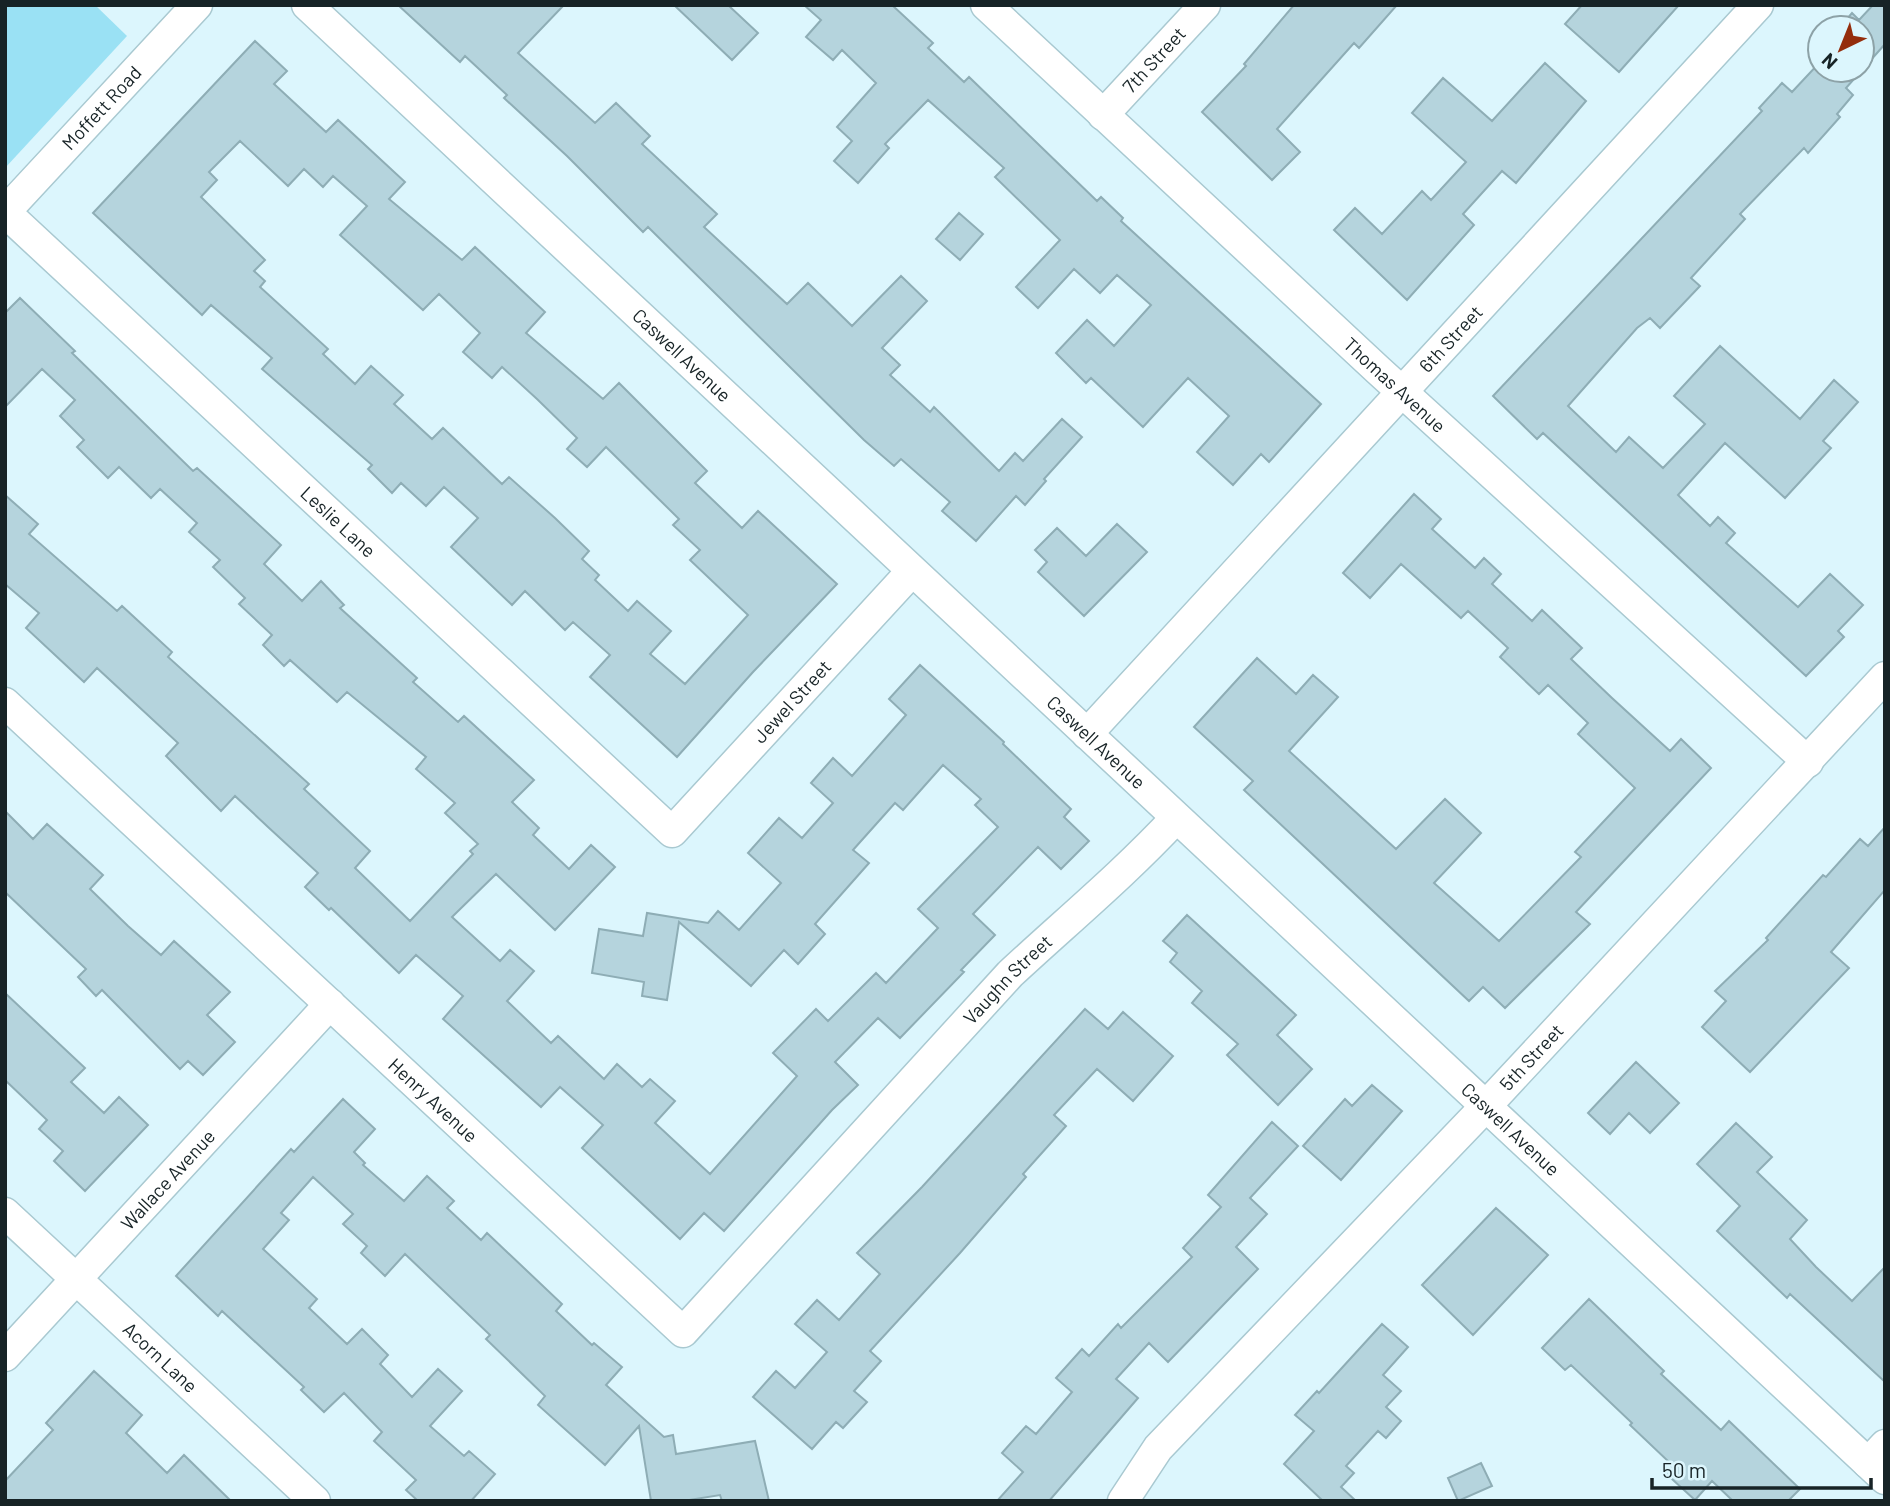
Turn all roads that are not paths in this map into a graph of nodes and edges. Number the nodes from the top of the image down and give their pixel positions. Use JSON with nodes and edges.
{"nodes":[{"id":1,"x":197,"y":5,"type":"edge"},
{"id":2,"x":307,"y":5,"type":"edge"},
{"id":3,"x":986,"y":5,"type":"edge"},
{"id":4,"x":1205,"y":5,"type":"edge"},
{"id":5,"x":1758,"y":5,"type":"edge"},
{"id":6,"x":1103,"y":115,"type":"junction"},
{"id":7,"x":5,"y":212,"type":"edge"},
{"id":8,"x":1402,"y":392,"type":"junction"},
{"id":9,"x":912,"y":571,"type":"junction"},
{"id":10,"x":1885,"y":677,"type":"edge"},
{"id":11,"x":5,"y":704,"type":"edge"},
{"id":12,"x":1087,"y":734,"type":"junction"},
{"id":13,"x":1808,"y":762,"type":"junction"},
{"id":14,"x":1177,"y":818,"type":"junction"},
{"id":15,"x":672,"y":831,"type":"joint"},
{"id":16,"x":330,"y":1004,"type":"junction"},
{"id":17,"x":1486,"y":1107,"type":"junction"},
{"id":18,"x":848,"y":1151,"type":"joint"},
{"id":19,"x":5,"y":1213,"type":"edge"},
{"id":20,"x":76,"y":1278,"type":"junction"},
{"id":21,"x":5,"y":1356,"type":"edge"},
{"id":22,"x":1879,"y":1462,"type":"edge"},
{"id":23,"x":315,"y":1501,"type":"edge"},
{"id":24,"x":1123,"y":1501,"type":"edge"}],
"edges":[{"from":1,"to":7,"type":"street","name":"Moffett Road"},
{"from":2,"to":9,"type":"street","name":"Caswell Avenue"},
{"from":3,"to":6,"type":"street","name":"Thomas Avenue"},
{"from":4,"to":6,"type":"street","name":"7th Street"},
{"from":5,"to":8,"type":"street","name":"6th Street"},
{"from":6,"to":8,"type":"street","name":"Thomas Avenue"},
{"from":7,"to":15,"type":"street","name":"Leslie Lane"},
{"from":8,"to":12,"type":"street","name":"6th Street"},
{"from":8,"to":13,"type":"street","name":"Thomas Avenue"},
{"from":9,"to":12,"type":"street","name":"Caswell Avenue"},
{"from":9,"to":15,"type":"street","name":"Jewel Street"},
{"from":10,"to":13,"type":"street","name":"5th Street"},
{"from":11,"to":16,"type":"street","name":"Henry Avenue"},
{"from":12,"to":14,"type":"street","name":"Caswell Avenue"},
{"from":13,"to":17,"type":"street","name":"5th Street"},
{"from":14,"to":17,"type":"street","name":"Caswell Avenue"},
{"from":14,"to":18,"type":"street","name":"Vaughn Street"},
{"from":16,"to":18,"type":"street","name":"Henry Avenue"},
{"from":16,"to":20,"type":"street","name":"Wallace Avenue"},
{"from":17,"to":22,"type":"street","name":"Caswell Avenue"},
{"from":17,"to":24,"type":"street","name":"5th Street"},
{"from":19,"to":20,"type":"street","name":"Acorn Lane"},
{"from":20,"to":21,"type":"street","name":"Wallace Avenue"},
{"from":20,"to":23,"type":"street","name":"Acorn Lane"}]}
